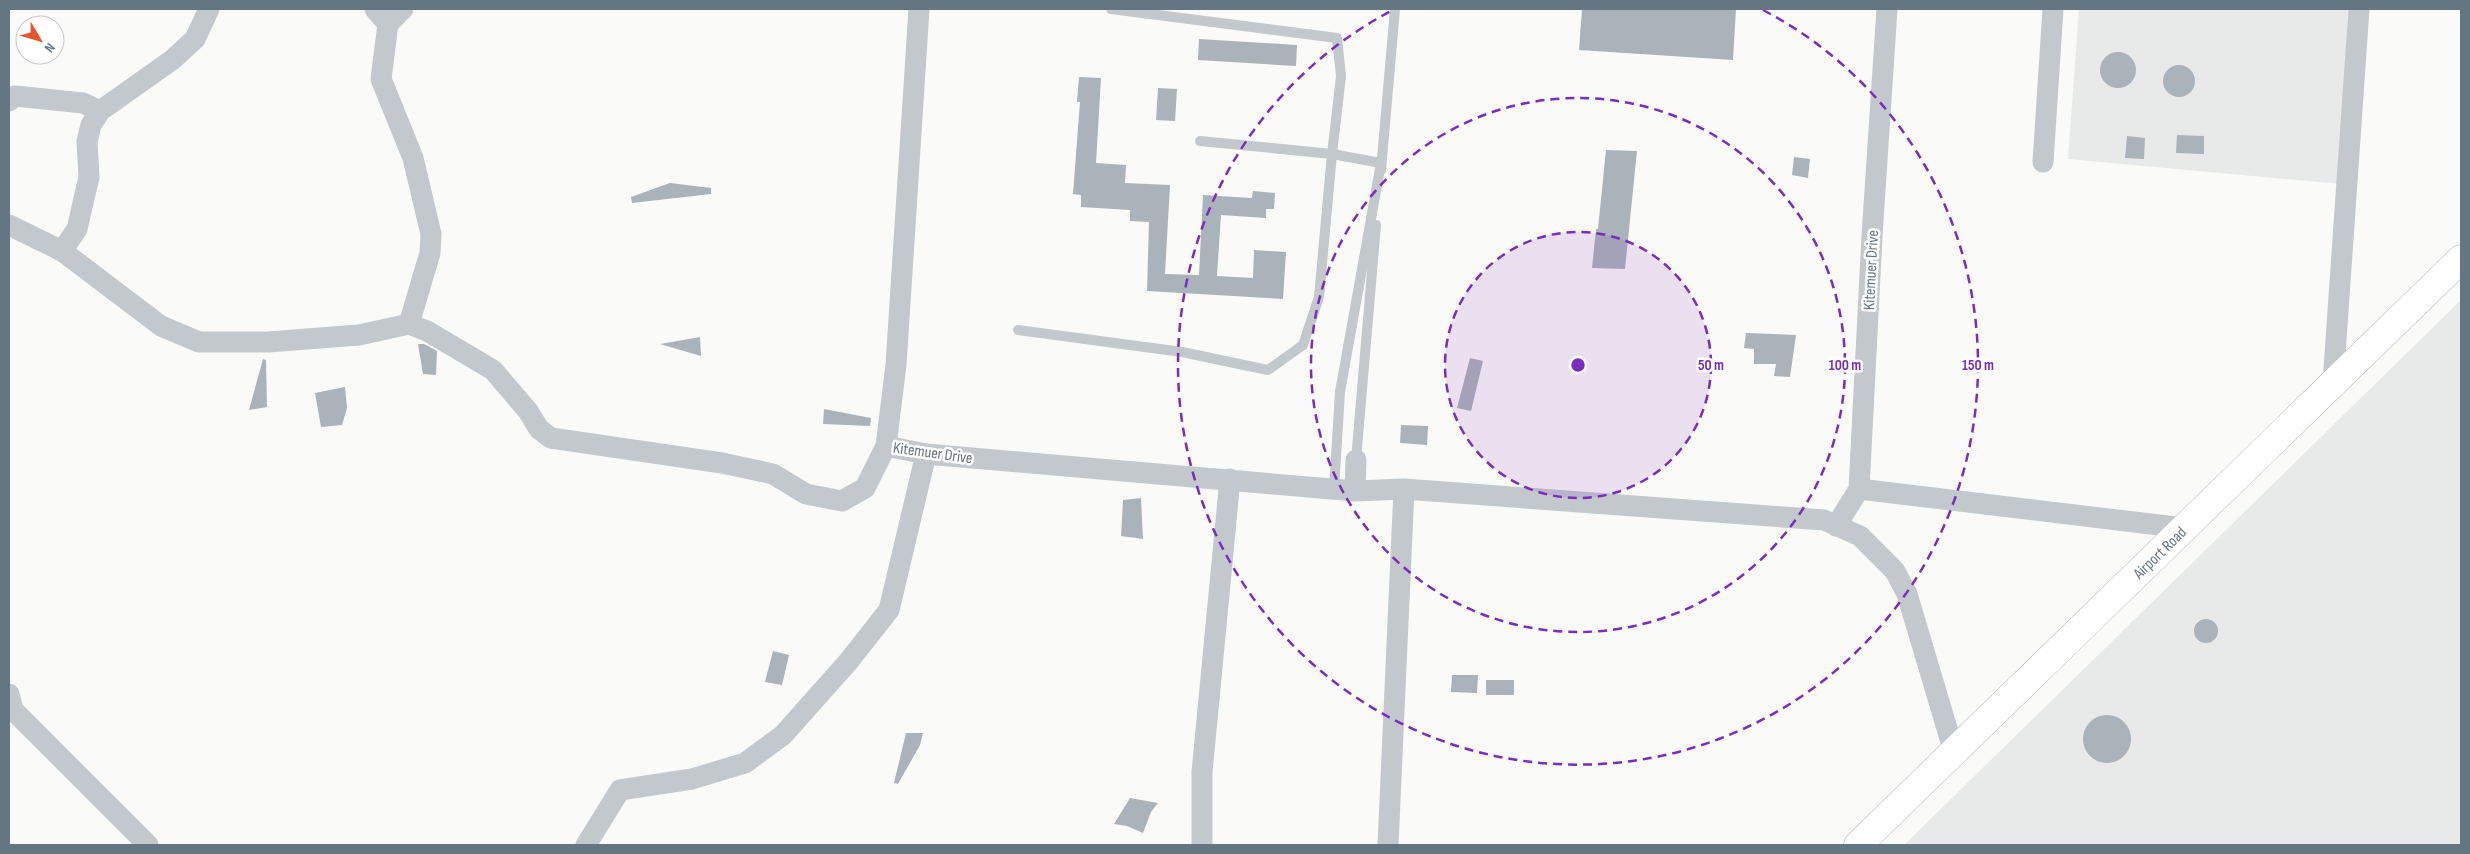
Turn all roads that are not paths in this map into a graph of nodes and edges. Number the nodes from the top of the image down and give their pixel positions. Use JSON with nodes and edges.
{"nodes":[{"id":1,"x":209,"y":9,"type":"edge"},
{"id":2,"x":403,"y":9,"type":"edge"},
{"id":3,"x":919,"y":9,"type":"edge"},
{"id":4,"x":1111,"y":9,"type":"edge"},
{"id":5,"x":1394,"y":9,"type":"edge"},
{"id":6,"x":1887,"y":9,"type":"edge"},
{"id":7,"x":2053,"y":9,"type":"edge"},
{"id":8,"x":2359,"y":9,"type":"edge"},
{"id":9,"x":1135,"y":10,"type":"edge"},
{"id":10,"x":381,"y":17,"type":"edge"},
{"id":11,"x":9,"y":101,"type":"edge"},
{"id":12,"x":100,"y":110,"type":"junction"},
{"id":13,"x":1200,"y":141,"type":"dead end"},
{"id":14,"x":1332,"y":154,"type":"junction"},
{"id":15,"x":2043,"y":162,"type":"dead end"},
{"id":16,"x":1381,"y":164,"type":"junction"},
{"id":17,"x":9,"y":225,"type":"edge"},
{"id":18,"x":62,"y":251,"type":"junction"},
{"id":19,"x":2461,"y":260,"type":"edge"},
{"id":20,"x":409,"y":324,"type":"junction"},
{"id":21,"x":1018,"y":330,"type":"dead end"},
{"id":22,"x":2333,"y":384,"type":"junction"},
{"id":23,"x":886,"y":446,"type":"junction"},
{"id":24,"x":926,"y":454,"type":"junction"},
{"id":25,"x":1356,"y":460,"type":"joint"},
{"id":26,"x":1230,"y":479,"type":"junction"},
{"id":27,"x":1334,"y":489,"type":"junction"},
{"id":28,"x":1404,"y":489,"type":"junction"},
{"id":29,"x":1859,"y":489,"type":"junction"},
{"id":30,"x":1355,"y":491,"type":"junction"},
{"id":31,"x":1836,"y":526,"type":"junction"},
{"id":32,"x":2184,"y":528,"type":"junction"},
{"id":33,"x":9,"y":694,"type":"edge"},
{"id":34,"x":1954,"y":752,"type":"junction"},
{"id":35,"x":148,"y":845,"type":"edge"},
{"id":36,"x":586,"y":845,"type":"edge"},
{"id":37,"x":1202,"y":845,"type":"edge"},
{"id":38,"x":1388,"y":845,"type":"edge"},
{"id":39,"x":1858,"y":845,"type":"edge"}],
"edges":[{"from":1,"to":12,"type":"street"},
{"from":2,"to":10,"type":"street"},
{"from":3,"to":23,"type":"street","name":"Kitemuer Drive"},
{"from":4,"to":9,"type":"lane"},
{"from":5,"to":16,"type":"lane"},
{"from":6,"to":29,"type":"street","name":"Kitemuer Drive"},
{"from":7,"to":15,"type":"street"},
{"from":8,"to":22,"type":"street"},
{"from":9,"to":14,"type":"lane"},
{"from":10,"to":20,"type":"street"},
{"from":11,"to":12,"type":"street"},
{"from":12,"to":18,"type":"street"},
{"from":13,"to":14,"type":"lane"},
{"from":14,"to":16,"type":"lane"},
{"from":14,"to":21,"type":"lane"},
{"from":16,"to":25,"type":"lane"},
{"from":16,"to":27,"type":"lane"},
{"from":17,"to":18,"type":"street"},
{"from":18,"to":20,"type":"street"},
{"from":19,"to":22,"type":"street","name":"Airport Road"},
{"from":20,"to":23,"type":"street"},
{"from":22,"to":32,"type":"street","name":"Airport Road"},
{"from":23,"to":24,"type":"street","name":"Kitemuer Drive"},
{"from":24,"to":26,"type":"street","name":"Kitemuer Drive"},
{"from":24,"to":36,"type":"street"},
{"from":25,"to":30,"type":"street"},
{"from":26,"to":27,"type":"street","name":"Kitemuer Drive"},
{"from":26,"to":37,"type":"street"},
{"from":27,"to":30,"type":"street","name":"Kitemuer Drive"},
{"from":28,"to":30,"type":"street","name":"Kitemuer Drive"},
{"from":28,"to":31,"type":"street","name":"Kitemuer Drive"},
{"from":28,"to":38,"type":"street"},
{"from":29,"to":31,"type":"street","name":"Kitemuer Drive"},
{"from":29,"to":32,"type":"street"},
{"from":31,"to":34,"type":"street","name":"Kitemuer Drive"},
{"from":32,"to":34,"type":"street","name":"Airport Road"},
{"from":33,"to":35,"type":"street"},
{"from":34,"to":39,"type":"street","name":"Airport Road"}]}
